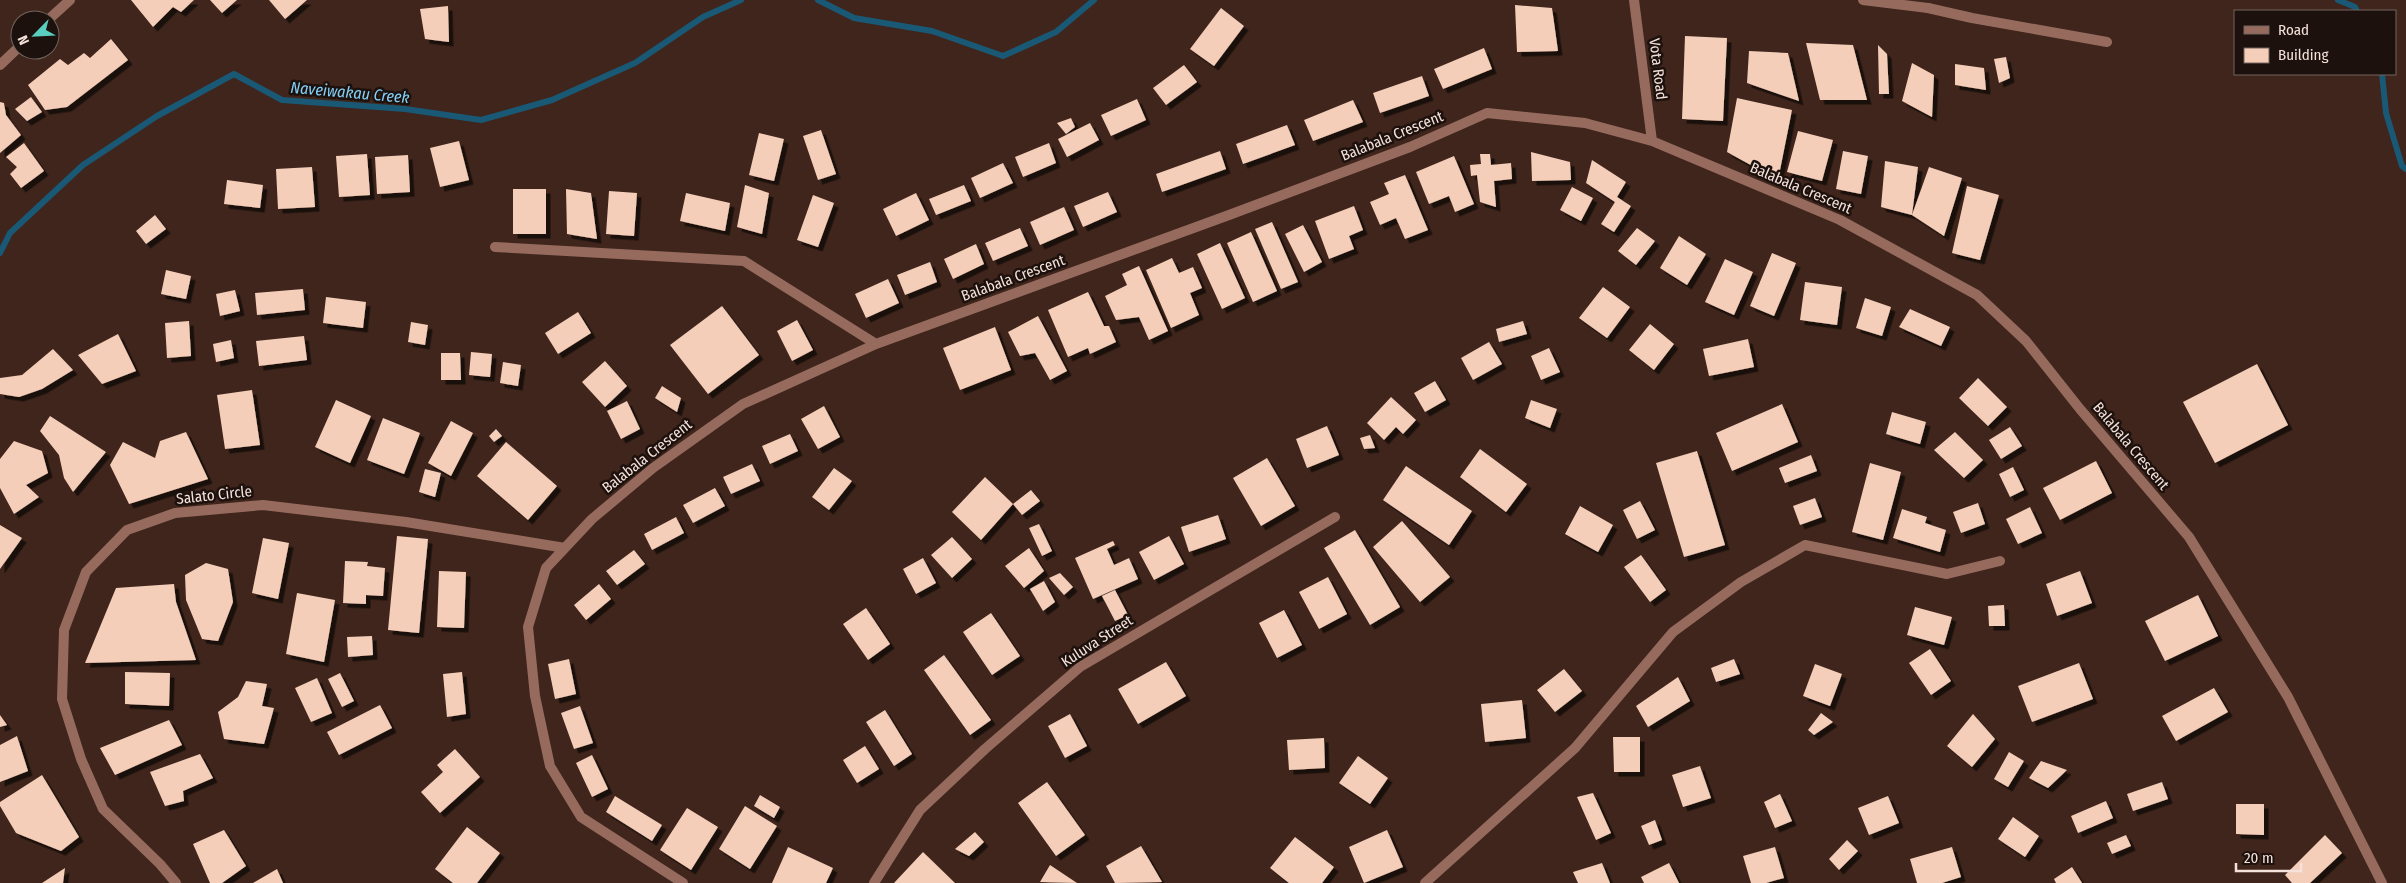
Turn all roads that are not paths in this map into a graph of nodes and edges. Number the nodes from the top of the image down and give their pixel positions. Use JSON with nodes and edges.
{"nodes":[{"id":1,"x":70,"y":0,"type":"edge"},
{"id":2,"x":1634,"y":0,"type":"edge"},
{"id":3,"x":1863,"y":0,"type":"edge"},
{"id":4,"x":59,"y":10,"type":"edge"},
{"id":5,"x":2107,"y":42,"type":"dead end"},
{"id":6,"x":10,"y":56,"type":"edge"},
{"id":7,"x":0,"y":65,"type":"edge"},
{"id":8,"x":1652,"y":141,"type":"junction"},
{"id":9,"x":495,"y":247,"type":"dead end"},
{"id":10,"x":876,"y":344,"type":"junction"},
{"id":11,"x":1335,"y":516,"type":"dead end"},
{"id":12,"x":565,"y":548,"type":"junction"},
{"id":13,"x":2000,"y":561,"type":"dead end"},
{"id":14,"x":176,"y":883,"type":"edge"},
{"id":15,"x":683,"y":883,"type":"edge"},
{"id":16,"x":874,"y":883,"type":"edge"},
{"id":17,"x":1425,"y":883,"type":"edge"},
{"id":18,"x":2382,"y":883,"type":"edge"}],
"edges":[{"from":1,"to":4,"type":"street"},
{"from":2,"to":8,"type":"street","name":"Vota Road"},
{"from":3,"to":5,"type":"street"},
{"from":6,"to":7,"type":"street"},
{"from":8,"to":10,"type":"street","name":"Balabala Crescent"},
{"from":8,"to":18,"type":"street","name":"Balabala Crescent"},
{"from":9,"to":10,"type":"street"},
{"from":10,"to":12,"type":"street","name":"Balabala Crescent"},
{"from":11,"to":16,"type":"street","name":"Kuluva Street"},
{"from":12,"to":14,"type":"street","name":"Salato Circle"},
{"from":12,"to":15,"type":"street","name":"Balabala Crescent"},
{"from":13,"to":17,"type":"street"}]}
